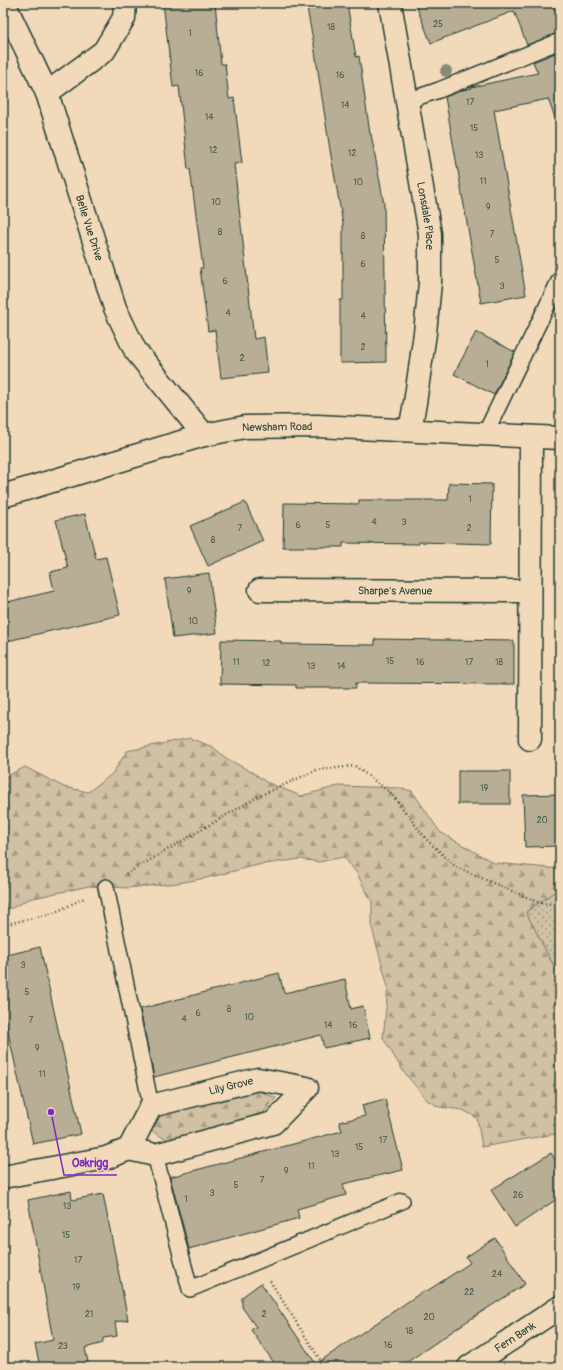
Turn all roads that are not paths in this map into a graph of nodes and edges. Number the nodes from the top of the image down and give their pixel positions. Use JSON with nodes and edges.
{"nodes":[{"id":1,"x":4,"y":3,"type":"edge"},
{"id":2,"x":125,"y":3,"type":"edge"},
{"id":3,"x":390,"y":3,"type":"edge"},
{"id":4,"x":560,"y":41,"type":"edge"},
{"id":5,"x":47,"y":93,"type":"junction"},
{"id":6,"x":407,"y":101,"type":"junction"},
{"id":7,"x":560,"y":279,"type":"edge"},
{"id":8,"x":410,"y":430,"type":"junction"},
{"id":9,"x":485,"y":434,"type":"junction"},
{"id":10,"x":204,"y":435,"type":"junction"},
{"id":11,"x":531,"y":437,"type":"junction"},
{"id":12,"x":560,"y":438,"type":"edge"},
{"id":13,"x":3,"y":496,"type":"edge"},
{"id":14,"x":260,"y":590,"type":"dead end"},
{"id":15,"x":530,"y":591,"type":"junction"},
{"id":16,"x":530,"y":739,"type":"dead end"},
{"id":17,"x":106,"y":887,"type":"road end"},
{"id":18,"x":151,"y":1106,"type":"junction"},
{"id":19,"x":129,"y":1149,"type":"junction"},
{"id":20,"x":155,"y":1155,"type":"junction"},
{"id":21,"x":3,"y":1176,"type":"edge"},
{"id":22,"x":402,"y":1201,"type":"dead end"},
{"id":23,"x":560,"y":1307,"type":"edge"},
{"id":24,"x":469,"y":1367,"type":"edge"}],
"edges":[{"from":1,"to":5,"type":"street","name":"Belle Vue Drive"},
{"from":2,"to":5,"type":"street"},
{"from":3,"to":6,"type":"street","name":"Lonsdale Place"},
{"from":4,"to":6,"type":"lane"},
{"from":5,"to":10,"type":"street","name":"Belle Vue Drive"},
{"from":6,"to":8,"type":"street","name":"Lonsdale Place"},
{"from":7,"to":9,"type":"lane"},
{"from":8,"to":9,"type":"street","name":"Newsham Road"},
{"from":8,"to":10,"type":"street","name":"Newsham Road"},
{"from":9,"to":11,"type":"street","name":"Newsham Road"},
{"from":10,"to":13,"type":"street","name":"Newsham Road"},
{"from":11,"to":12,"type":"street","name":"Newsham Road"},
{"from":11,"to":15,"type":"street"},
{"from":14,"to":15,"type":"street","name":"Sharpe's Avenue"},
{"from":15,"to":16,"type":"street"},
{"from":17,"to":18,"type":"lane"},
{"from":18,"to":19,"type":"street"},
{"from":18,"to":20,"type":"street","name":"Lily Grove"},
{"from":19,"to":20,"type":"street","name":"Lily Grove"},
{"from":19,"to":21,"type":"street"},
{"from":20,"to":22,"type":"lane"},
{"from":23,"to":24,"type":"street","name":"Fern Bank"}]}
